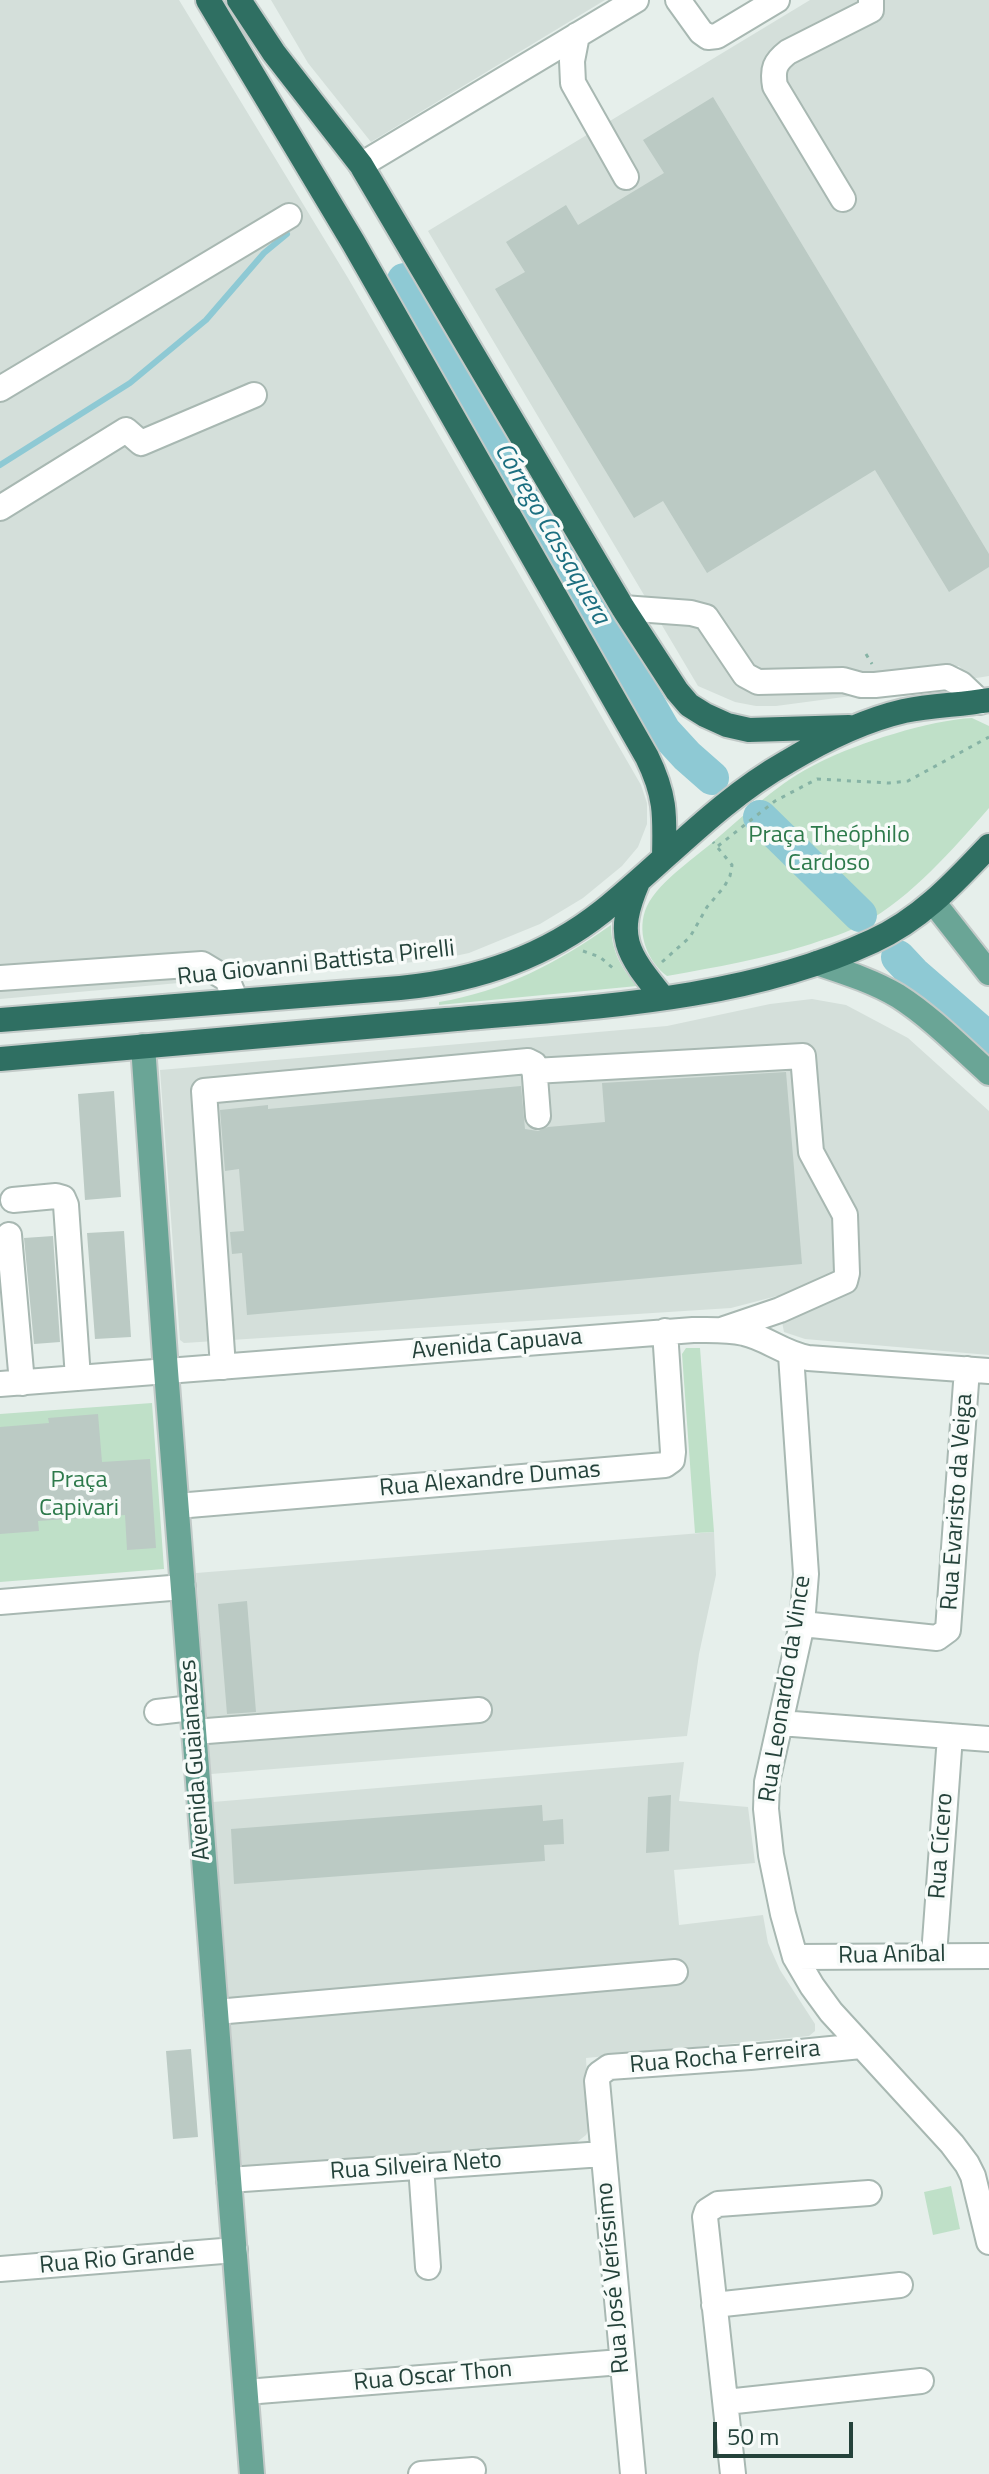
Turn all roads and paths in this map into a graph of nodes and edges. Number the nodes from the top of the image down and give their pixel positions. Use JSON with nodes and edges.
{"nodes":[{"id":1,"x":208,"y":0,"type":"edge"},
{"id":2,"x":239,"y":0,"type":"edge"},
{"id":3,"x":636,"y":0,"type":"edge"},
{"id":4,"x":678,"y":0,"type":"edge"},
{"id":5,"x":777,"y":0,"type":"edge"},
{"id":6,"x":871,"y":0,"type":"edge"},
{"id":7,"x":577,"y":35,"type":"junction"},
{"id":8,"x":524,"y":67,"type":"junction"},
{"id":9,"x":573,"y":83,"type":"junction"},
{"id":10,"x":361,"y":165,"type":"junction"},
{"id":11,"x":626,"y":177,"type":"dead end"},
{"id":12,"x":843,"y":199,"type":"dead end"},
{"id":13,"x":289,"y":216,"type":"dead end"},
{"id":14,"x":0,"y":389,"type":"edge"},
{"id":15,"x":254,"y":395,"type":"dead end"},
{"id":16,"x":0,"y":508,"type":"edge"},
{"id":17,"x":623,"y":608,"type":"junction"},
{"id":18,"x":986,"y":703,"type":"edge"},
{"id":19,"x":859,"y":727,"type":"junction"},
{"id":20,"x":989,"y":737,"type":"edge"},
{"id":21,"x":989,"y":846,"type":"edge"},
{"id":22,"x":664,"y":857,"type":"junction"},
{"id":23,"x":638,"y":881,"type":"junction"},
{"id":24,"x":934,"y":903,"type":"junction"},
{"id":25,"x":569,"y":933,"type":"junction"},
{"id":26,"x":817,"y":963,"type":"junction"},
{"id":27,"x":643,"y":973,"type":"junction"},
{"id":28,"x":989,"y":973,"type":"edge"},
{"id":29,"x":0,"y":978,"type":"edge"},
{"id":30,"x":663,"y":998,"type":"junction"},
{"id":31,"x":236,"y":1001,"type":"junction"},
{"id":32,"x":627,"y":1003,"type":"junction"},
{"id":33,"x":0,"y":1020,"type":"edge"},
{"id":34,"x":143,"y":1046,"type":"junction"},
{"id":35,"x":0,"y":1059,"type":"edge"},
{"id":36,"x":534,"y":1071,"type":"junction"},
{"id":37,"x":989,"y":1073,"type":"edge"},
{"id":38,"x":538,"y":1116,"type":"dead end"},
{"id":39,"x":13,"y":1200,"type":"dead end"},
{"id":40,"x":9,"y":1235,"type":"dead end"},
{"id":41,"x":722,"y":1330,"type":"junction"},
{"id":42,"x":665,"y":1331,"type":"junction"},
{"id":43,"x":791,"y":1355,"type":"junction"},
{"id":44,"x":223,"y":1367,"type":"junction"},
{"id":45,"x":978,"y":1370,"type":"edge"},
{"id":46,"x":166,"y":1371,"type":"junction"},
{"id":47,"x":78,"y":1378,"type":"junction"},
{"id":48,"x":11,"y":1384,"type":"edge"},
{"id":49,"x":177,"y":1506,"type":"junction"},
{"id":50,"x":183,"y":1587,"type":"junction"},
{"id":51,"x":0,"y":1602,"type":"edge"},
{"id":52,"x":802,"y":1624,"type":"junction"},
{"id":53,"x":479,"y":1710,"type":"dead end"},
{"id":54,"x":157,"y":1712,"type":"dead end"},
{"id":55,"x":193,"y":1720,"type":"junction"},
{"id":56,"x":780,"y":1723,"type":"junction"},
{"id":57,"x":950,"y":1736,"type":"junction"},
{"id":58,"x":989,"y":1739,"type":"edge"},
{"id":59,"x":934,"y":1955,"type":"junction"},
{"id":60,"x":989,"y":1956,"type":"edge"},
{"id":61,"x":795,"y":1957,"type":"junction"},
{"id":62,"x":675,"y":1972,"type":"dead end"},
{"id":63,"x":216,"y":2012,"type":"junction"},
{"id":64,"x":861,"y":2046,"type":"junction"},
{"id":65,"x":597,"y":2081,"type":"joint"},
{"id":66,"x":603,"y":2154,"type":"junction"},
{"id":67,"x":978,"y":2163,"type":"edge"},
{"id":68,"x":421,"y":2166,"type":"junction"},
{"id":69,"x":229,"y":2180,"type":"junction"},
{"id":70,"x":869,"y":2193,"type":"dead end"},
{"id":71,"x":989,"y":2242,"type":"edge"},
{"id":72,"x":235,"y":2250,"type":"junction"},
{"id":73,"x":428,"y":2267,"type":"dead end"},
{"id":74,"x":0,"y":2269,"type":"edge"},
{"id":75,"x":900,"y":2285,"type":"dead end"},
{"id":76,"x":714,"y":2305,"type":"junction"},
{"id":77,"x":621,"y":2362,"type":"junction"},
{"id":78,"x":921,"y":2381,"type":"dead end"},
{"id":79,"x":246,"y":2392,"type":"junction"},
{"id":80,"x":726,"y":2402,"type":"junction"},
{"id":81,"x":473,"y":2470,"type":"dead end"},
{"id":82,"x":252,"y":2474,"type":"edge"},
{"id":83,"x":421,"y":2474,"type":"edge"},
{"id":84,"x":633,"y":2474,"type":"edge"},
{"id":85,"x":733,"y":2474,"type":"edge"}],
"edges":[{"from":1,"to":22,"type":"highway"},
{"from":2,"to":10,"type":"highway"},
{"from":3,"to":7,"type":"street"},
{"from":4,"to":5,"type":"street"},
{"from":6,"to":12,"type":"street"},
{"from":7,"to":8,"type":"street"},
{"from":7,"to":9,"type":"street"},
{"from":8,"to":9,"type":"street"},
{"from":8,"to":10,"type":"street"},
{"from":9,"to":11,"type":"street"},
{"from":10,"to":17,"type":"highway"},
{"from":13,"to":14,"type":"street"},
{"from":15,"to":16,"type":"street"},
{"from":17,"to":18,"type":"street"},
{"from":17,"to":19,"type":"highway"},
{"from":18,"to":19,"type":"highway","name":"Rua Giovanni Battista Pirelli"},
{"from":19,"to":22,"type":"highway","name":"Rua Giovanni Battista Pirelli"},
{"from":20,"to":27,"type":"path"},
{"from":21,"to":24,"type":"highway"},
{"from":22,"to":23,"type":"highway","name":"Rua Giovanni Battista Pirelli"},
{"from":23,"to":25,"type":"highway","name":"Rua Giovanni Battista Pirelli"},
{"from":23,"to":27,"type":"highway"},
{"from":24,"to":26,"type":"highway"},
{"from":24,"to":28,"type":"main road"},
{"from":25,"to":31,"type":"highway","name":"Rua Giovanni Battista Pirelli"},
{"from":25,"to":32,"type":"path"},
{"from":26,"to":30,"type":"highway"},
{"from":26,"to":37,"type":"main road"},
{"from":27,"to":30,"type":"highway"},
{"from":29,"to":31,"type":"street"},
{"from":30,"to":32,"type":"highway"},
{"from":31,"to":33,"type":"highway","name":"Rua Giovanni Battista Pirelli"},
{"from":32,"to":34,"type":"highway"},
{"from":34,"to":35,"type":"highway"},
{"from":34,"to":46,"type":"main road","name":"Avenida Guaianazes"},
{"from":36,"to":38,"type":"street"},
{"from":36,"to":41,"type":"street"},
{"from":36,"to":44,"type":"street"},
{"from":39,"to":47,"type":"street"},
{"from":40,"to":48,"type":"street"},
{"from":41,"to":42,"type":"street","name":"Avenida Capuava"},
{"from":41,"to":43,"type":"street","name":"Avenida Capuava"},
{"from":42,"to":44,"type":"street","name":"Avenida Capuava"},
{"from":42,"to":49,"type":"street","name":"Rua Alexandre Dumas"},
{"from":43,"to":45,"type":"street","name":"Avenida Capuava"},
{"from":43,"to":52,"type":"street","name":"Rua Leonardo da Vince"},
{"from":44,"to":46,"type":"street","name":"Avenida Capuava"},
{"from":45,"to":52,"type":"street","name":"Rua Evaristo da Veiga"},
{"from":46,"to":47,"type":"street","name":"Avenida Capuava"},
{"from":46,"to":49,"type":"main road","name":"Avenida Guaianazes"},
{"from":47,"to":48,"type":"street","name":"Avenida Capuava"},
{"from":49,"to":50,"type":"main road","name":"Avenida Guaianazes"},
{"from":50,"to":51,"type":"street"},
{"from":50,"to":55,"type":"main road","name":"Avenida Guaianazes"},
{"from":52,"to":56,"type":"street","name":"Rua Leonardo da Vince"},
{"from":53,"to":55,"type":"street"},
{"from":54,"to":55,"type":"street"},
{"from":55,"to":63,"type":"main road","name":"Avenida Guaianazes"},
{"from":56,"to":57,"type":"street"},
{"from":56,"to":61,"type":"street","name":"Rua Leonardo da Vince"},
{"from":57,"to":58,"type":"street"},
{"from":57,"to":59,"type":"street","name":"Rua Cícero"},
{"from":59,"to":60,"type":"street","name":"Rua Aníbal"},
{"from":59,"to":61,"type":"street","name":"Rua Aníbal"},
{"from":61,"to":64,"type":"street","name":"Rua Leonardo da Vince"},
{"from":62,"to":63,"type":"street"},
{"from":63,"to":69,"type":"main road","name":"Avenida Guaianazes"},
{"from":64,"to":65,"type":"street","name":"Rua Rocha Ferreira"},
{"from":64,"to":67,"type":"street","name":"Rua Leonardo da Vince"},
{"from":65,"to":66,"type":"street","name":"Rua José Veríssimo"},
{"from":66,"to":68,"type":"street","name":"Rua Silveira Neto"},
{"from":66,"to":77,"type":"street","name":"Rua José Veríssimo"},
{"from":67,"to":71,"type":"street","name":"Rua Leonardo da Vince"},
{"from":68,"to":69,"type":"street","name":"Rua Silveira Neto"},
{"from":68,"to":73,"type":"street"},
{"from":69,"to":72,"type":"main road","name":"Avenida Guaianazes"},
{"from":70,"to":76,"type":"street"},
{"from":72,"to":74,"type":"street","name":"Rua Rio Grande"},
{"from":72,"to":79,"type":"main road","name":"Avenida Guaianazes"},
{"from":75,"to":76,"type":"street"},
{"from":76,"to":80,"type":"street"},
{"from":77,"to":79,"type":"street","name":"Rua Oscar Thon"},
{"from":77,"to":84,"type":"street","name":"Rua José Veríssimo"},
{"from":78,"to":80,"type":"street"},
{"from":79,"to":82,"type":"main road","name":"Avenida Guaianazes"},
{"from":80,"to":85,"type":"street"},
{"from":81,"to":83,"type":"street"}]}
